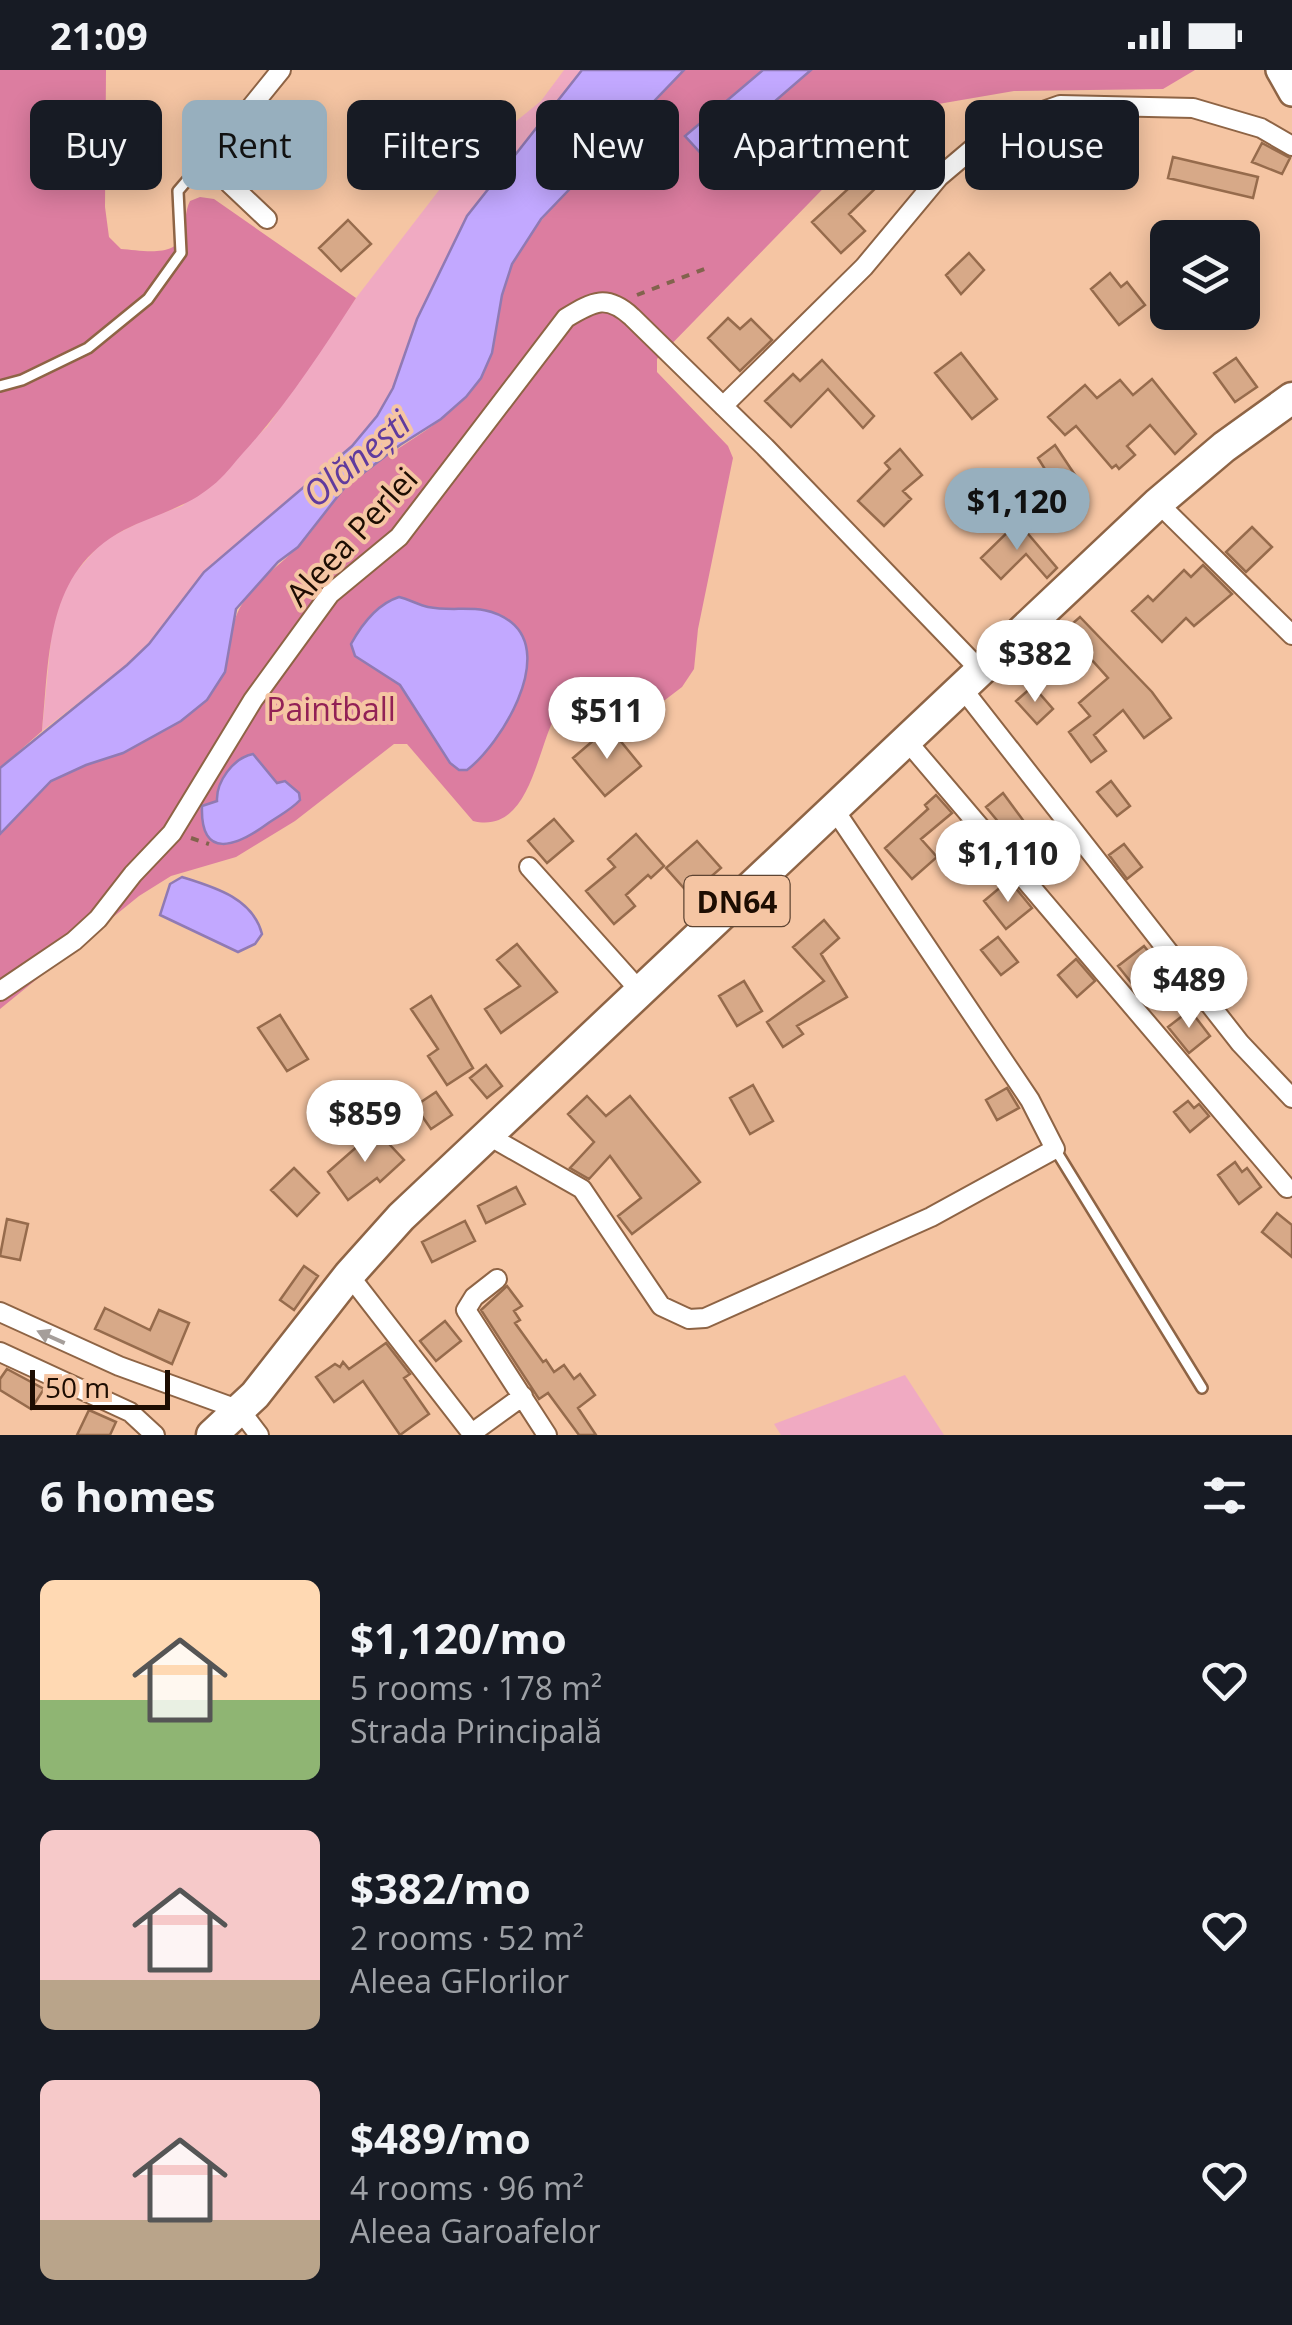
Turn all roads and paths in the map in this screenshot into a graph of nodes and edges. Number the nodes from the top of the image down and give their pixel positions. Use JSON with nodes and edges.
{"nodes":[{"id":1,"x":282,"y":70,"type":"edge"},
{"id":2,"x":1279,"y":70,"type":"edge"},
{"id":3,"x":1292,"y":94,"type":"edge"},
{"id":4,"x":257,"y":100,"type":"edge"},
{"id":5,"x":1292,"y":146,"type":"edge"},
{"id":6,"x":182,"y":187,"type":"edge"},
{"id":7,"x":237,"y":190,"type":"edge"},
{"id":8,"x":267,"y":218,"type":"dead end"},
{"id":9,"x":706,"y":268,"type":"dead end"},
{"id":10,"x":617,"y":303,"type":"junction"},
{"id":11,"x":0,"y":386,"type":"edge"},
{"id":12,"x":1292,"y":398,"type":"edge"},
{"id":13,"x":723,"y":406,"type":"junction"},
{"id":14,"x":1158,"y":503,"type":"junction"},
{"id":15,"x":1292,"y":634,"type":"edge"},
{"id":16,"x":971,"y":679,"type":"junction"},
{"id":17,"x":907,"y":740,"type":"junction"},
{"id":18,"x":834,"y":809,"type":"junction"},
{"id":19,"x":529,"y":867,"type":"dead end"},
{"id":20,"x":640,"y":991,"type":"junction"},
{"id":21,"x":0,"y":992,"type":"edge"},
{"id":22,"x":1292,"y":1098,"type":"edge"},
{"id":23,"x":487,"y":1135,"type":"junction"},
{"id":24,"x":1054,"y":1149,"type":"junction"},
{"id":25,"x":1287,"y":1188,"type":"dead end"},
{"id":26,"x":349,"y":1274,"type":"junction"},
{"id":27,"x":497,"y":1278,"type":"dead end"},
{"id":28,"x":2,"y":1318,"type":"edge"},
{"id":29,"x":0,"y":1352,"type":"edge"},
{"id":30,"x":1202,"y":1388,"type":"dead end"},
{"id":31,"x":523,"y":1396,"type":"junction"},
{"id":32,"x":240,"y":1410,"type":"junction"},
{"id":33,"x":472,"y":1434,"type":"edge"},
{"id":34,"x":155,"y":1435,"type":"edge"},
{"id":35,"x":212,"y":1435,"type":"edge"},
{"id":36,"x":260,"y":1435,"type":"edge"},
{"id":37,"x":547,"y":1435,"type":"edge"}],
"edges":[{"from":1,"to":4,"type":"street"},
{"from":2,"to":3,"type":"street"},
{"from":5,"to":13,"type":"street"},
{"from":6,"to":11,"type":"lane"},
{"from":7,"to":8,"type":"street"},
{"from":9,"to":10,"type":"path"},
{"from":10,"to":13,"type":"street"},
{"from":10,"to":21,"type":"street","name":"Aleea Perlei"},
{"from":12,"to":14,"type":"main road","number":"DN64"},
{"from":13,"to":16,"type":"street"},
{"from":14,"to":15,"type":"street"},
{"from":14,"to":16,"type":"main road","number":"DN64"},
{"from":16,"to":17,"type":"main road","number":"DN64"},
{"from":16,"to":22,"type":"street"},
{"from":17,"to":18,"type":"main road","number":"DN64"},
{"from":17,"to":25,"type":"street"},
{"from":18,"to":20,"type":"main road","number":"DN64"},
{"from":18,"to":24,"type":"street"},
{"from":19,"to":20,"type":"street"},
{"from":20,"to":23,"type":"main road","number":"DN64"},
{"from":23,"to":24,"type":"street"},
{"from":23,"to":26,"type":"main road","number":"DN64"},
{"from":24,"to":30,"type":"lane"},
{"from":26,"to":32,"type":"main road","number":"DN64"},
{"from":26,"to":33,"type":"street"},
{"from":27,"to":31,"type":"street"},
{"from":32,"to":28,"type":"street","one_way":true},
{"from":29,"to":34,"type":"street"},
{"from":31,"to":33,"type":"street"},
{"from":31,"to":37,"type":"street"},
{"from":32,"to":35,"type":"main road","number":"DN64"},
{"from":32,"to":36,"type":"street"}]}
